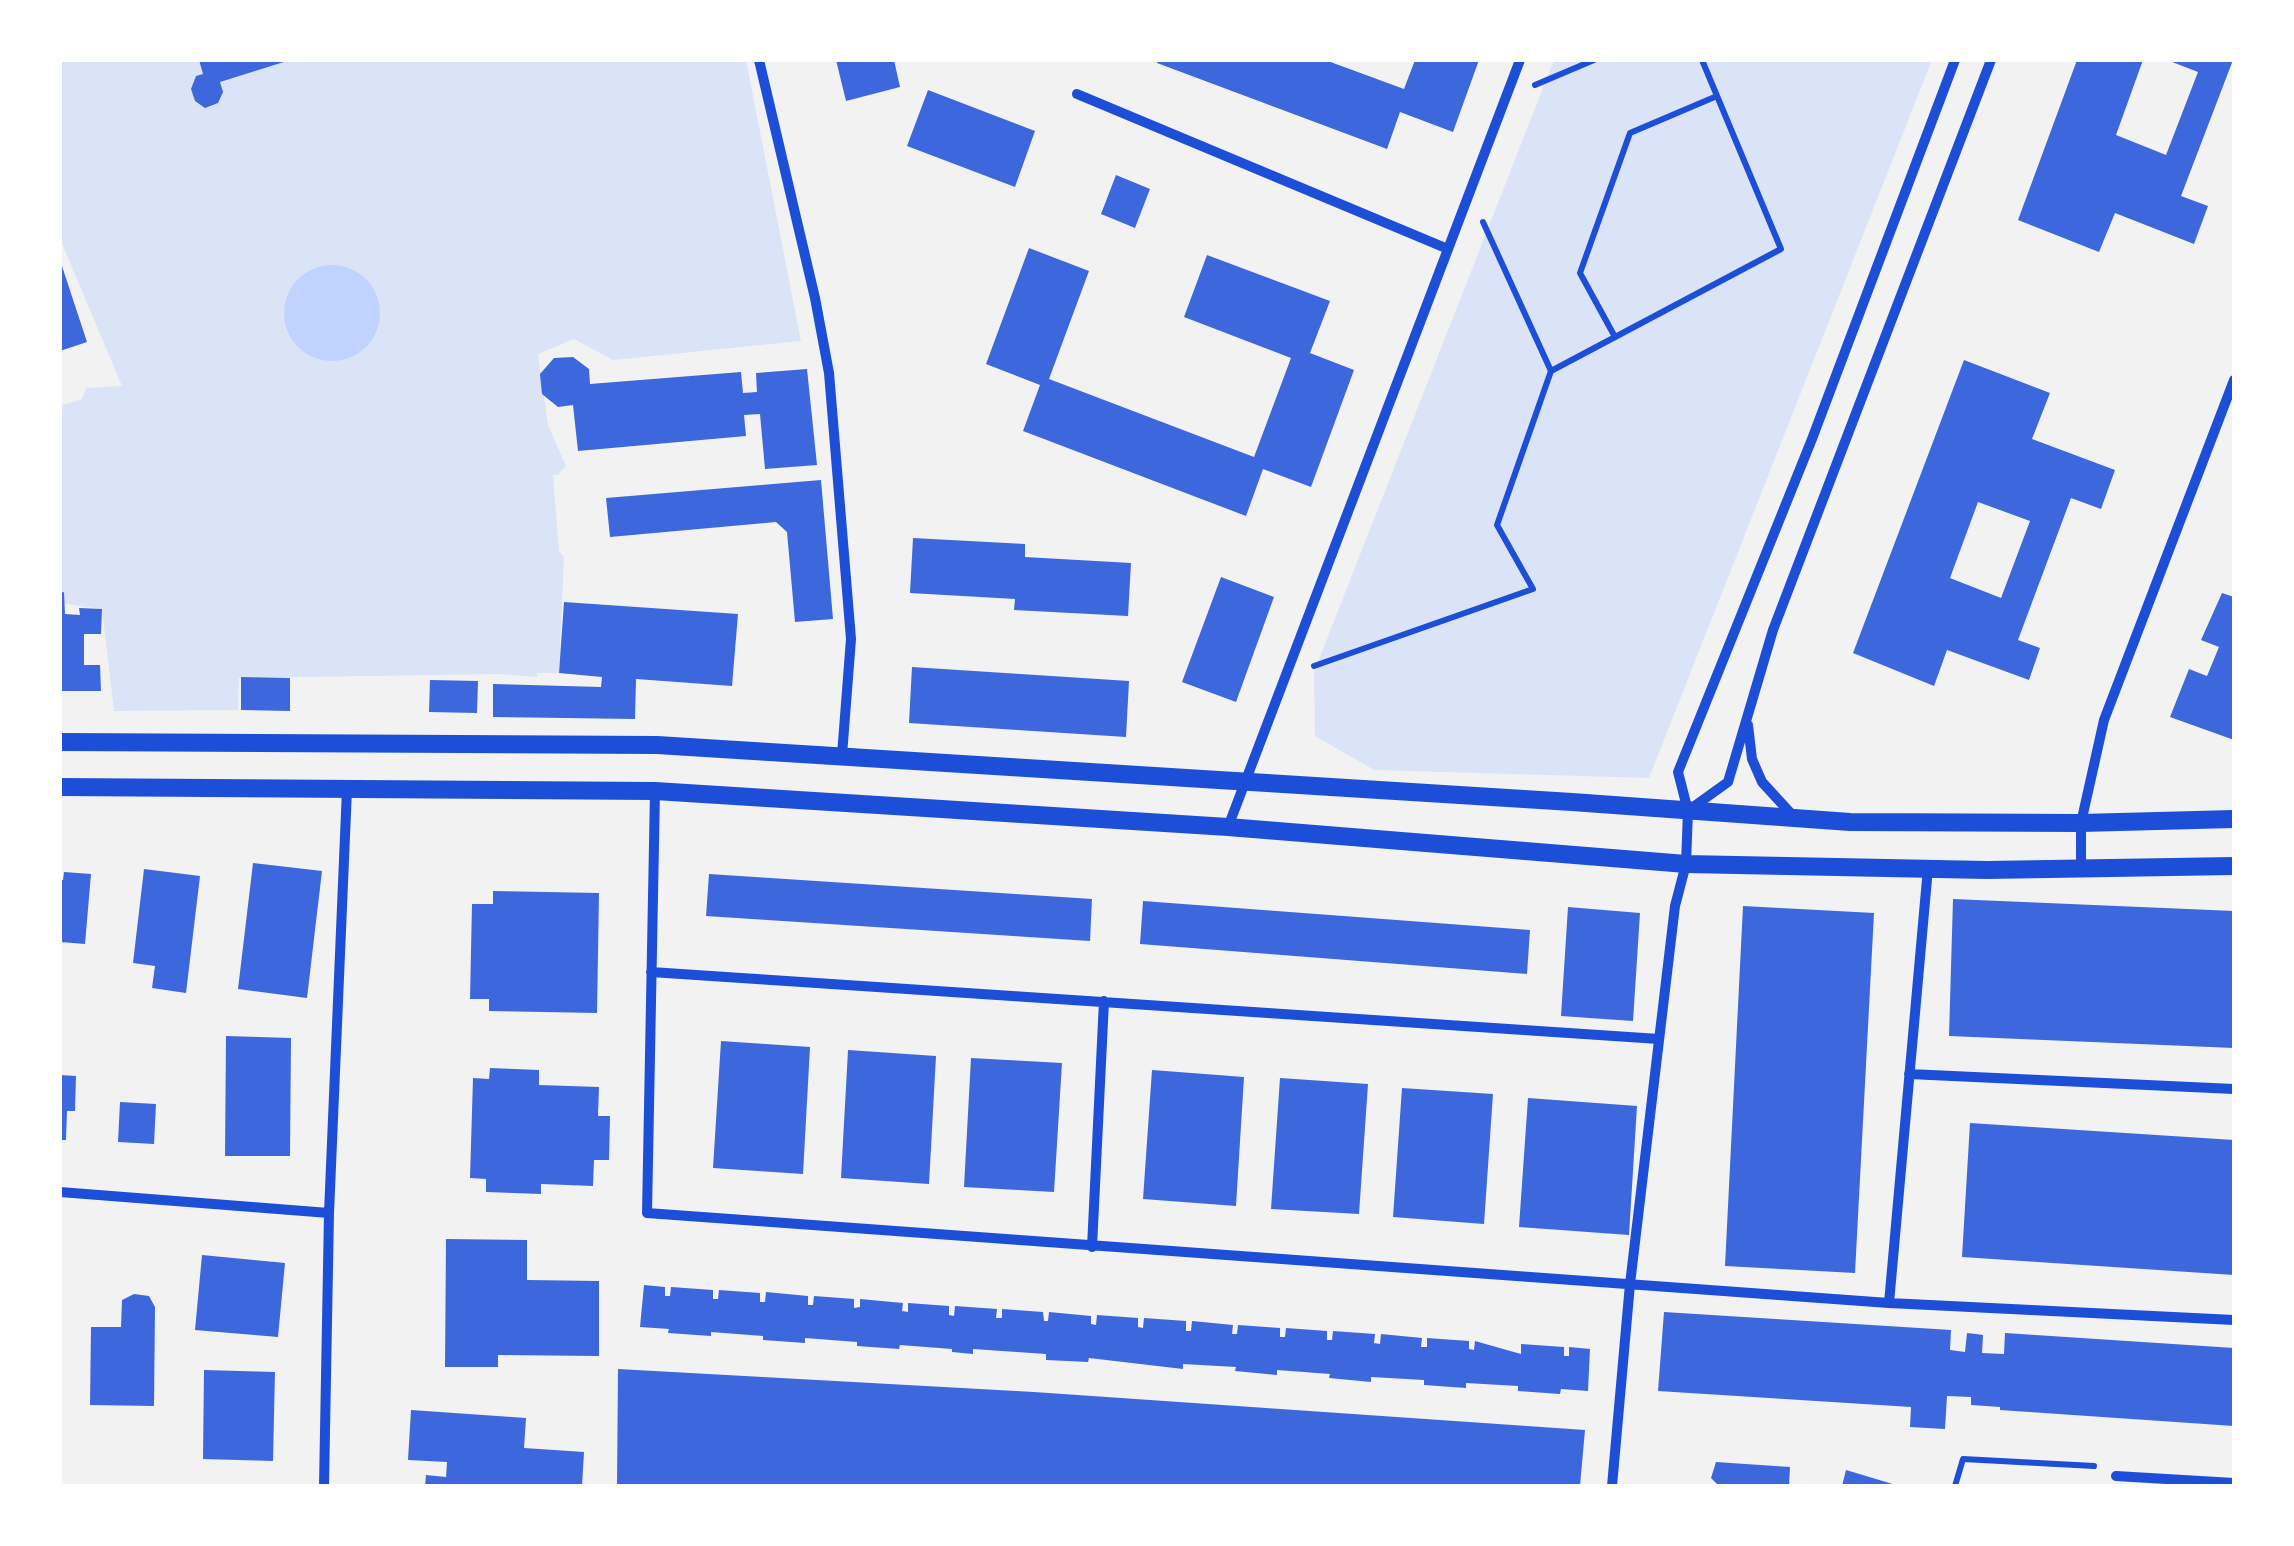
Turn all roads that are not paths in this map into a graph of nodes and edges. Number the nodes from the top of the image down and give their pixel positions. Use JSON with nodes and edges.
{"nodes":[{"id":1,"x":759,"y":60,"type":"edge"},
{"id":2,"x":1520,"y":60,"type":"edge"},
{"id":3,"x":1956,"y":60,"type":"edge"},
{"id":4,"x":1991,"y":60,"type":"edge"},
{"id":5,"x":1077,"y":94,"type":"dead end"},
{"id":6,"x":1448,"y":250,"type":"junction"},
{"id":7,"x":2234,"y":380,"type":"edge"},
{"id":8,"x":1747,"y":719,"type":"junction"},
{"id":9,"x":60,"y":742,"type":"edge"},
{"id":10,"x":842,"y":755,"type":"junction"},
{"id":11,"x":1246,"y":781,"type":"junction"},
{"id":12,"x":60,"y":787,"type":"edge"},
{"id":13,"x":347,"y":788,"type":"junction"},
{"id":14,"x":655,"y":791,"type":"junction"},
{"id":15,"x":1688,"y":810,"type":"junction"},
{"id":16,"x":1795,"y":818,"type":"junction"},
{"id":17,"x":2234,"y":818,"type":"edge"},
{"id":18,"x":2081,"y":823,"type":"junction"},
{"id":19,"x":1228,"y":827,"type":"junction"},
{"id":20,"x":1686,"y":864,"type":"junction"},
{"id":21,"x":2234,"y":866,"type":"edge"},
{"id":22,"x":1928,"y":868,"type":"junction"},
{"id":23,"x":2080,"y":868,"type":"junction"},
{"id":24,"x":651,"y":972,"type":"junction"},
{"id":25,"x":1104,"y":1001,"type":"junction"},
{"id":26,"x":1659,"y":1039,"type":"junction"},
{"id":27,"x":1910,"y":1074,"type":"junction"},
{"id":28,"x":2234,"y":1090,"type":"edge"},
{"id":29,"x":60,"y":1192,"type":"edge"},
{"id":30,"x":328,"y":1213,"type":"junction"},
{"id":31,"x":1092,"y":1247,"type":"junction"},
{"id":32,"x":1630,"y":1284,"type":"junction"},
{"id":33,"x":1890,"y":1303,"type":"junction"},
{"id":34,"x":2234,"y":1320,"type":"edge"},
{"id":35,"x":2116,"y":1476,"type":"road end"},
{"id":36,"x":2234,"y":1483,"type":"edge"},
{"id":37,"x":324,"y":1486,"type":"edge"},
{"id":38,"x":1612,"y":1486,"type":"edge"}],
"edges":[{"from":1,"to":10,"type":"street"},
{"from":2,"to":6,"type":"street"},
{"from":3,"to":15,"type":"street"},
{"from":4,"to":8,"type":"street"},
{"from":5,"to":6,"type":"street"},
{"from":6,"to":11,"type":"street"},
{"from":7,"to":18,"type":"street"},
{"from":8,"to":15,"type":"street"},
{"from":8,"to":16,"type":"street"},
{"from":9,"to":10,"type":"street"},
{"from":10,"to":11,"type":"street"},
{"from":11,"to":15,"type":"street"},
{"from":11,"to":19,"type":"street"},
{"from":12,"to":13,"type":"street"},
{"from":13,"to":14,"type":"street"},
{"from":13,"to":30,"type":"street"},
{"from":14,"to":19,"type":"street"},
{"from":14,"to":24,"type":"street"},
{"from":15,"to":16,"type":"street"},
{"from":15,"to":20,"type":"street"},
{"from":16,"to":18,"type":"street"},
{"from":17,"to":18,"type":"street"},
{"from":18,"to":23,"type":"street"},
{"from":19,"to":20,"type":"street"},
{"from":20,"to":22,"type":"street"},
{"from":20,"to":26,"type":"street"},
{"from":21,"to":23,"type":"street"},
{"from":22,"to":23,"type":"street"},
{"from":22,"to":27,"type":"street"},
{"from":24,"to":25,"type":"street"},
{"from":24,"to":31,"type":"street"},
{"from":25,"to":26,"type":"street"},
{"from":25,"to":31,"type":"street"},
{"from":26,"to":32,"type":"street"},
{"from":27,"to":28,"type":"street"},
{"from":27,"to":33,"type":"street"},
{"from":29,"to":30,"type":"street"},
{"from":30,"to":37,"type":"street"},
{"from":31,"to":32,"type":"street"},
{"from":32,"to":33,"type":"street"},
{"from":32,"to":38,"type":"street"},
{"from":33,"to":34,"type":"street"},
{"from":35,"to":36,"type":"street"}]}
